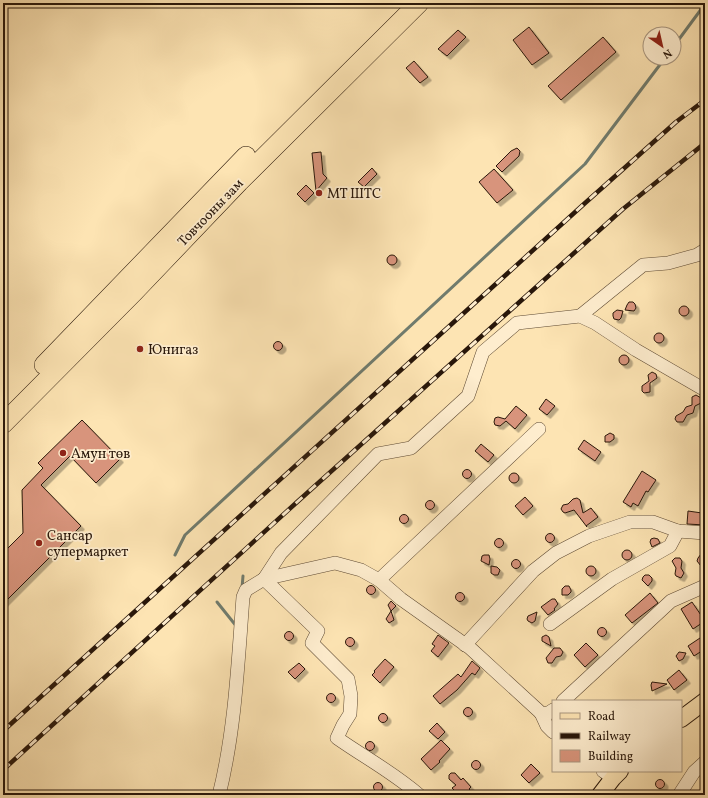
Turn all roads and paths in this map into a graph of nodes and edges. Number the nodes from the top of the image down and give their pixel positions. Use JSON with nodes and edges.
{"nodes":[{"id":1,"x":401,"y":3,"type":"edge"},
{"id":2,"x":420,"y":3,"type":"edge"},
{"id":3,"x":705,"y":250,"type":"edge"},
{"id":4,"x":580,"y":316,"type":"junction"},
{"id":5,"x":705,"y":390,"type":"edge"},
{"id":6,"x":3,"y":406,"type":"edge"},
{"id":7,"x":3,"y":424,"type":"edge"},
{"id":8,"x":539,"y":429,"type":"dead end"},
{"id":9,"x":678,"y":531,"type":"junction"},
{"id":10,"x":705,"y":533,"type":"edge"},
{"id":11,"x":264,"y":579,"type":"junction"},
{"id":12,"x":379,"y":580,"type":"junction"},
{"id":13,"x":705,"y":586,"type":"edge"},
{"id":14,"x":550,"y":624,"type":"dead end"},
{"id":15,"x":465,"y":645,"type":"junction"},
{"id":16,"x":564,"y":700,"type":"edge"},
{"id":17,"x":705,"y":701,"type":"edge"},
{"id":18,"x":547,"y":712,"type":"edge"},
{"id":19,"x":682,"y":718,"type":"edge"},
{"id":20,"x":552,"y":731,"type":"edge"},
{"id":21,"x":705,"y":762,"type":"edge"},
{"id":22,"x":612,"y":773,"type":"edge"},
{"id":23,"x":219,"y":795,"type":"edge"},
{"id":24,"x":419,"y":795,"type":"edge"},
{"id":25,"x":600,"y":795,"type":"edge"},
{"id":26,"x":679,"y":795,"type":"edge"}],
"edges":[{"from":1,"to":6,"type":"highway","name":"Товчооны зам"},
{"from":2,"to":7,"type":"highway","name":"Товчооны зам"},
{"from":3,"to":4,"type":"street"},
{"from":4,"to":5,"type":"street"},
{"from":4,"to":11,"type":"street"},
{"from":8,"to":12,"type":"street"},
{"from":9,"to":10,"type":"street"},
{"from":9,"to":14,"type":"street"},
{"from":9,"to":15,"type":"street"},
{"from":11,"to":12,"type":"street"},
{"from":11,"to":23,"type":"street"},
{"from":11,"to":24,"type":"street"},
{"from":12,"to":15,"type":"street"},
{"from":13,"to":16,"type":"street"},
{"from":15,"to":18,"type":"street"},
{"from":17,"to":19,"type":"main road"},
{"from":18,"to":20,"type":"street"},
{"from":21,"to":26,"type":"street"},
{"from":22,"to":25,"type":"main road"}]}
